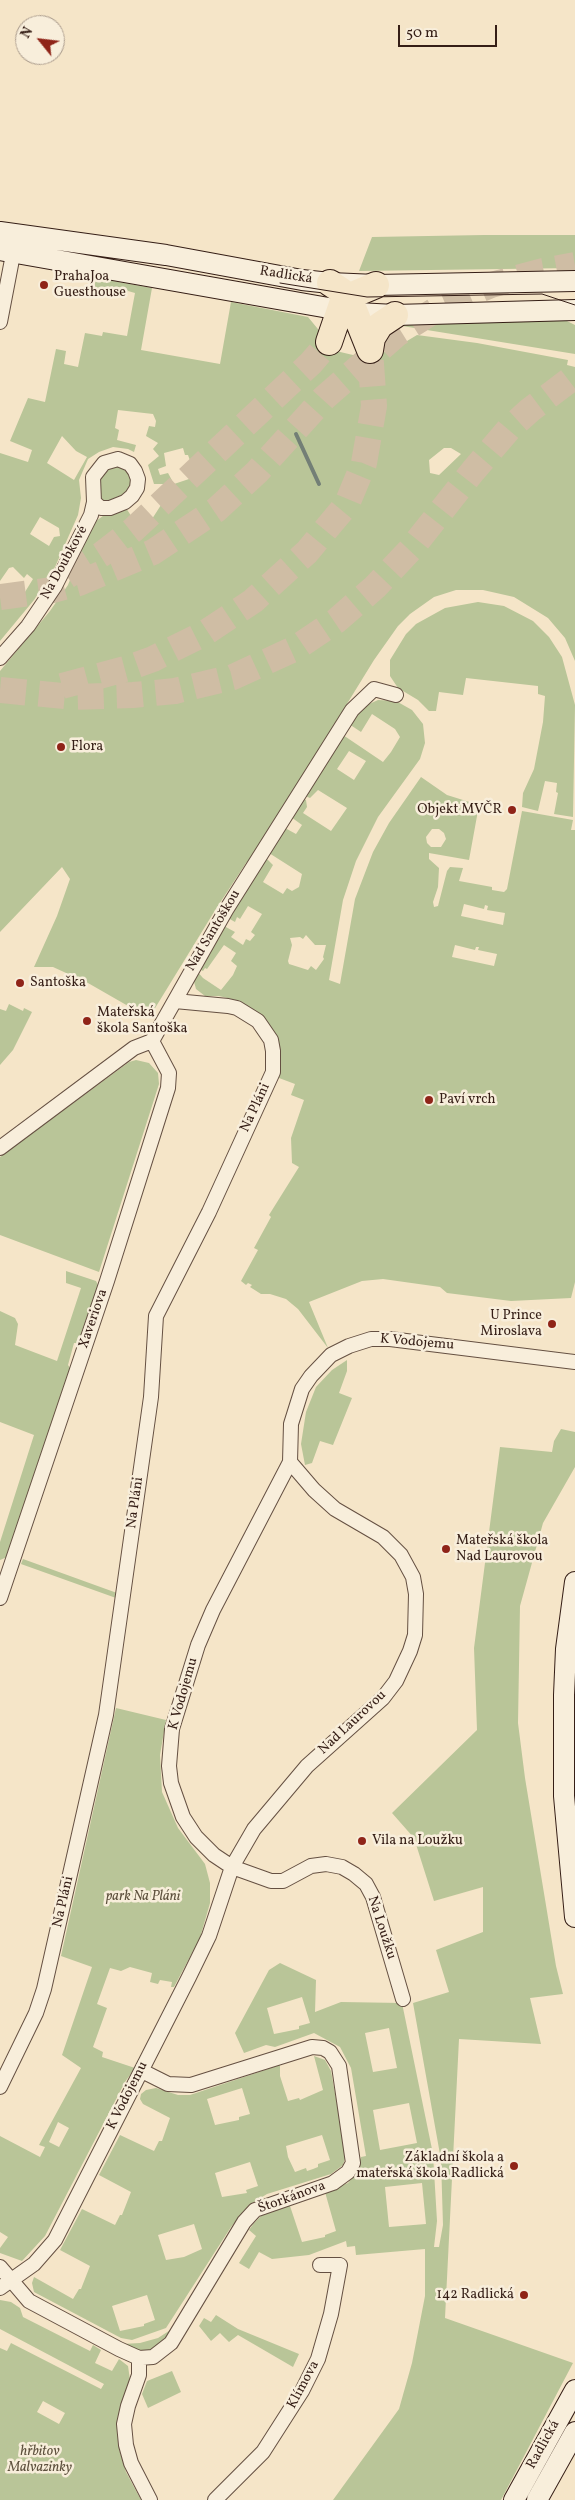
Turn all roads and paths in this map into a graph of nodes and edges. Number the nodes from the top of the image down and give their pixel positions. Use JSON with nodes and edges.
{"nodes":[{"id":1,"x":7,"y":242,"type":"edge"},
{"id":2,"x":575,"y":281,"type":"edge"},
{"id":3,"x":376,"y":285,"type":"joint"},
{"id":4,"x":344,"y":301,"type":"junction"},
{"id":5,"x":552,"y":310,"type":"junction"},
{"id":6,"x":575,"y":310,"type":"edge"},
{"id":7,"x":396,"y":315,"type":"junction"},
{"id":8,"x":575,"y":320,"type":"edge"},
{"id":9,"x":0,"y":322,"type":"edge"},
{"id":10,"x":329,"y":342,"type":"tunnel mouth"},
{"id":11,"x":95,"y":508,"type":"dead end"},
{"id":12,"x":0,"y":658,"type":"edge"},
{"id":13,"x":396,"y":695,"type":"dead end"},
{"id":14,"x":175,"y":1001,"type":"junction"},
{"id":15,"x":152,"y":1040,"type":"junction"},
{"id":16,"x":0,"y":1148,"type":"edge"},
{"id":17,"x":575,"y":1362,"type":"edge"},
{"id":18,"x":290,"y":1462,"type":"junction"},
{"id":19,"x":4,"y":1569,"type":"edge"},
{"id":20,"x":575,"y":1582,"type":"edge"},
{"id":21,"x":0,"y":1598,"type":"edge"},
{"id":22,"x":232,"y":1867,"type":"junction"},
{"id":23,"x":575,"y":1917,"type":"edge"},
{"id":24,"x":403,"y":1999,"type":"dead end"},
{"id":25,"x":142,"y":2071,"type":"junction"},
{"id":26,"x":0,"y":2087,"type":"edge"},
{"id":27,"x":320,"y":2265,"type":"dead end"},
{"id":28,"x":0,"y":2267,"type":"edge"},
{"id":29,"x":6,"y":2284,"type":"edge"},
{"id":30,"x":139,"y":2358,"type":"junction"},
{"id":31,"x":575,"y":2390,"type":"edge"},
{"id":32,"x":575,"y":2432,"type":"edge"},
{"id":33,"x":150,"y":2500,"type":"edge"},
{"id":34,"x":215,"y":2500,"type":"edge"},
{"id":35,"x":514,"y":2500,"type":"edge"},
{"id":36,"x":537,"y":2500,"type":"edge"}],
"edges":[{"from":1,"to":4,"type":"main road","name":"Radlická"},
{"from":1,"to":4,"type":"main road","name":"Radlická"},
{"from":1,"to":9,"type":"street"},
{"from":2,"to":3,"type":"main road"},
{"from":3,"to":4,"type":"highway"},
{"from":4,"to":7,"type":"main road","name":"Radlická"},
{"from":4,"to":7,"type":"highway"},
{"from":4,"to":10,"type":"highway"},
{"from":5,"to":6,"type":"main road","name":"Radlická"},
{"from":5,"to":7,"type":"main road","name":"Radlická"},
{"from":5,"to":8,"type":"street","name":"Radlická"},
{"from":11,"to":12,"type":"street","name":"Na Doubkové"},
{"from":13,"to":14,"type":"street","name":"Nad Santoškou"},
{"from":14,"to":15,"type":"street","name":"Nad Santoškou"},
{"from":14,"to":26,"type":"street","name":"Na Pláni"},
{"from":15,"to":16,"type":"street"},
{"from":15,"to":19,"type":"street","name":"Xaveriova"},
{"from":17,"to":18,"type":"street","name":"K Vodojemu"},
{"from":18,"to":22,"type":"street","name":"K Vodojemu"},
{"from":18,"to":22,"type":"street","name":"Nad Laurovou"},
{"from":19,"to":21,"type":"street","name":"Xaveriova"},
{"from":20,"to":23,"type":"main road"},
{"from":22,"to":24,"type":"street","name":"Na Loužku"},
{"from":22,"to":25,"type":"street","name":"K Vodojemu"},
{"from":25,"to":29,"type":"street","name":"K Vodojemu"},
{"from":25,"to":30,"type":"street","name":"Štorkánova"},
{"from":27,"to":34,"type":"street","name":"Klímova"},
{"from":28,"to":29,"type":"street"},
{"from":29,"to":30,"type":"street"},
{"from":30,"to":33,"type":"street"},
{"from":31,"to":35,"type":"main road","name":"Radlická"},
{"from":32,"to":36,"type":"main road","name":"Radlická"}]}
